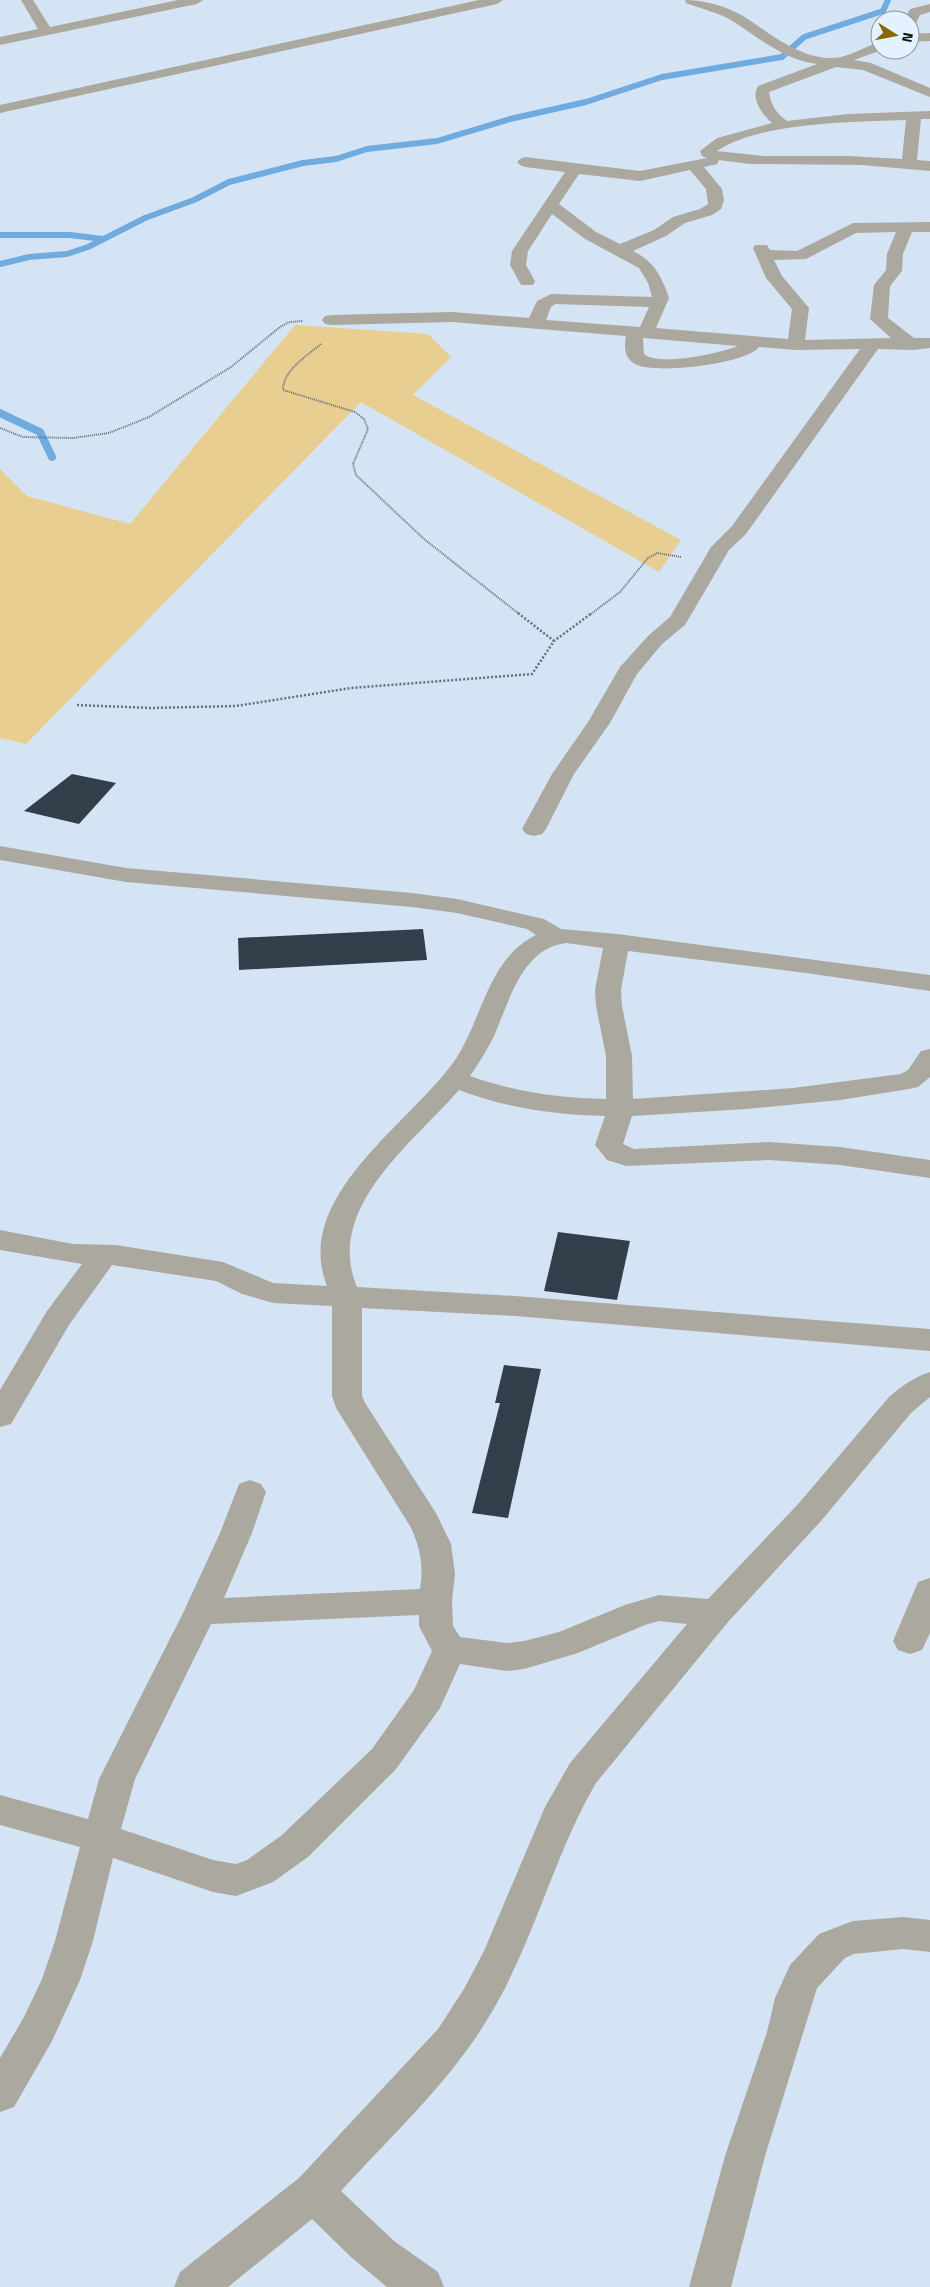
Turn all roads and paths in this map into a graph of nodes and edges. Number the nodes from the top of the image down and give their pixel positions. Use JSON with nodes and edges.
{"nodes":[{"id":1,"x":27,"y":0,"type":"edge"},
{"id":2,"x":197,"y":0,"type":"edge"},
{"id":3,"x":497,"y":0,"type":"edge"},
{"id":4,"x":691,"y":0,"type":"edge"},
{"id":5,"x":423,"y":5,"type":"dead end"},
{"id":6,"x":435,"y":15,"type":"junction"},
{"id":7,"x":46,"y":32,"type":"junction"},
{"id":8,"x":0,"y":41,"type":"edge"},
{"id":9,"x":870,"y":50,"type":"edge"},
{"id":10,"x":833,"y":64,"type":"junction"},
{"id":11,"x":930,"y":93,"type":"edge"},
{"id":12,"x":0,"y":109,"type":"edge"},
{"id":13,"x":914,"y":115,"type":"junction"},
{"id":14,"x":930,"y":115,"type":"edge"},
{"id":15,"x":784,"y":126,"type":"junction"},
{"id":16,"x":725,"y":158,"type":"junction"},
{"id":17,"x":526,"y":162,"type":"dead end"},
{"id":18,"x":909,"y":164,"type":"junction"},
{"id":19,"x":694,"y":166,"type":"junction"},
{"id":20,"x":930,"y":166,"type":"edge"},
{"id":21,"x":575,"y":169,"type":"junction"},
{"id":22,"x":550,"y":205,"type":"junction"},
{"id":23,"x":906,"y":227,"type":"junction"},
{"id":24,"x":930,"y":227,"type":"edge"},
{"id":25,"x":621,"y":250,"type":"junction"},
{"id":26,"x":527,"y":281,"type":"dead end"},
{"id":27,"x":659,"y":302,"type":"junction"},
{"id":28,"x":331,"y":320,"type":"joint"},
{"id":29,"x":363,"y":320,"type":"junction"},
{"id":30,"x":536,"y":323,"type":"junction"},
{"id":31,"x":641,"y":331,"type":"junction"},
{"id":32,"x":758,"y":343,"type":"junction"},
{"id":33,"x":925,"y":345,"type":"edge"},
{"id":34,"x":796,"y":346,"type":"junction"},
{"id":35,"x":871,"y":346,"type":"junction"},
{"id":36,"x":0,"y":428,"type":"edge"},
{"id":37,"x":711,"y":564,"type":"junction"},
{"id":38,"x":554,"y":642,"type":"junction"},
{"id":39,"x":77,"y":705,"type":"dead end"},
{"id":40,"x":534,"y":830,"type":"dead end"},
{"id":41,"x":0,"y":853,"type":"edge"},
{"id":42,"x":555,"y":936,"type":"junction"},
{"id":43,"x":617,"y":941,"type":"junction"},
{"id":44,"x":930,"y":983,"type":"edge"},
{"id":45,"x":930,"y":1057,"type":"edge"},
{"id":46,"x":454,"y":1079,"type":"junction"},
{"id":47,"x":621,"y":1109,"type":"junction"},
{"id":48,"x":930,"y":1169,"type":"edge"},
{"id":49,"x":0,"y":1240,"type":"edge"},
{"id":50,"x":104,"y":1254,"type":"junction"},
{"id":51,"x":346,"y":1297,"type":"junction"},
{"id":52,"x":930,"y":1340,"type":"edge"},
{"id":53,"x":930,"y":1383,"type":"edge"},
{"id":54,"x":0,"y":1416,"type":"edge"},
{"id":55,"x":250,"y":1492,"type":"dead end"},
{"id":56,"x":930,"y":1591,"type":"edge"},
{"id":57,"x":436,"y":1601,"type":"junction"},
{"id":58,"x":201,"y":1611,"type":"junction"},
{"id":59,"x":716,"y":1613,"type":"junction"},
{"id":60,"x":910,"y":1641,"type":"dead end"},
{"id":61,"x":450,"y":1649,"type":"junction"},
{"id":62,"x":0,"y":1810,"type":"edge"},
{"id":63,"x":101,"y":1838,"type":"junction"},
{"id":64,"x":930,"y":1936,"type":"edge"},
{"id":65,"x":0,"y":2094,"type":"edge"},
{"id":66,"x":313,"y":2192,"type":"junction"},
{"id":67,"x":195,"y":2287,"type":"edge"},
{"id":68,"x":423,"y":2287,"type":"edge"},
{"id":69,"x":710,"y":2287,"type":"edge"}],
"edges":[{"from":1,"to":7,"type":"street"},
{"from":2,"to":7,"type":"street"},
{"from":3,"to":6,"type":"street"},
{"from":4,"to":10,"type":"street"},
{"from":5,"to":6,"type":"street"},
{"from":6,"to":12,"type":"street"},
{"from":7,"to":8,"type":"street"},
{"from":9,"to":10,"type":"street"},
{"from":10,"to":11,"type":"street"},
{"from":10,"to":15,"type":"street"},
{"from":13,"to":14,"type":"street"},
{"from":13,"to":15,"type":"street"},
{"from":13,"to":18,"type":"street"},
{"from":15,"to":16,"type":"street"},
{"from":16,"to":18,"type":"street"},
{"from":16,"to":19,"type":"street"},
{"from":17,"to":21,"type":"street"},
{"from":18,"to":20,"type":"street"},
{"from":19,"to":21,"type":"street"},
{"from":19,"to":25,"type":"street"},
{"from":21,"to":22,"type":"street"},
{"from":22,"to":25,"type":"street"},
{"from":22,"to":26,"type":"street"},
{"from":23,"to":24,"type":"street"},
{"from":23,"to":33,"type":"street"},
{"from":23,"to":34,"type":"street"},
{"from":25,"to":27,"type":"street"},
{"from":27,"to":30,"type":"street"},
{"from":27,"to":31,"type":"street"},
{"from":28,"to":29,"type":"street"},
{"from":28,"to":36,"type":"path"},
{"from":29,"to":30,"type":"street"},
{"from":29,"to":38,"type":"path"},
{"from":30,"to":31,"type":"street"},
{"from":31,"to":32,"type":"street"},
{"from":31,"to":32,"type":"street"},
{"from":32,"to":34,"type":"street"},
{"from":33,"to":35,"type":"street"},
{"from":34,"to":35,"type":"street"},
{"from":35,"to":37,"type":"street"},
{"from":37,"to":38,"type":"path"},
{"from":37,"to":40,"type":"street"},
{"from":38,"to":39,"type":"path"},
{"from":41,"to":42,"type":"street"},
{"from":42,"to":43,"type":"street"},
{"from":42,"to":46,"type":"street"},
{"from":43,"to":44,"type":"street"},
{"from":43,"to":47,"type":"street"},
{"from":45,"to":47,"type":"street"},
{"from":46,"to":47,"type":"street"},
{"from":46,"to":51,"type":"street"},
{"from":47,"to":48,"type":"street"},
{"from":49,"to":50,"type":"street"},
{"from":50,"to":51,"type":"street"},
{"from":50,"to":54,"type":"street"},
{"from":51,"to":52,"type":"street"},
{"from":51,"to":57,"type":"street"},
{"from":53,"to":59,"type":"street"},
{"from":55,"to":58,"type":"street"},
{"from":56,"to":60,"type":"street"},
{"from":57,"to":58,"type":"street"},
{"from":57,"to":61,"type":"street"},
{"from":58,"to":63,"type":"street"},
{"from":59,"to":61,"type":"street"},
{"from":59,"to":66,"type":"street"},
{"from":61,"to":63,"type":"street"},
{"from":62,"to":63,"type":"street"},
{"from":63,"to":65,"type":"street"},
{"from":64,"to":69,"type":"street"},
{"from":66,"to":67,"type":"street"},
{"from":66,"to":68,"type":"street"}]}
